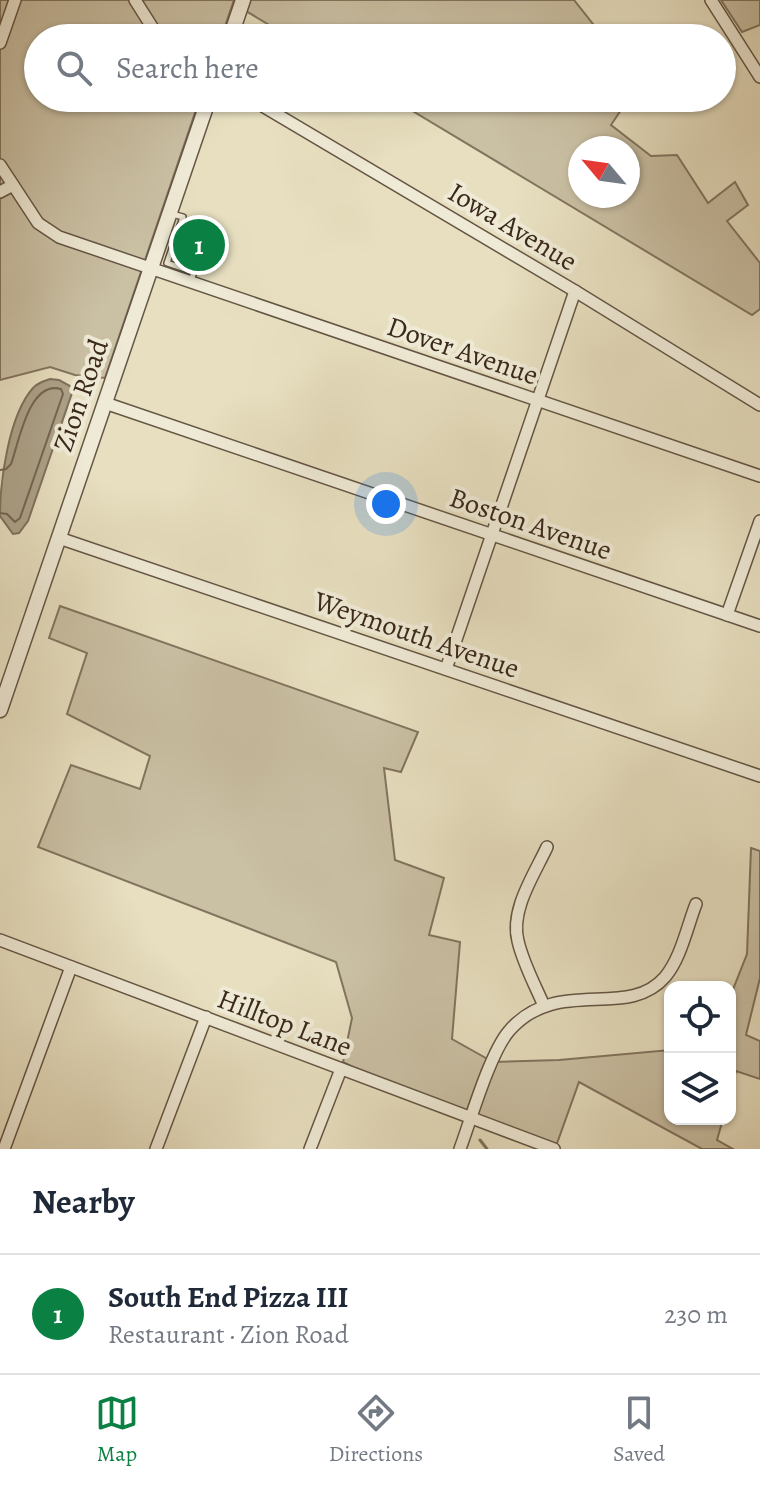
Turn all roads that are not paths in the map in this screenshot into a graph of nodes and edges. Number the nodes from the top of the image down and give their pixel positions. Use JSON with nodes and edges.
{"nodes":[{"id":1,"x":15,"y":0,"type":"edge"},
{"id":2,"x":135,"y":0,"type":"edge"},
{"id":3,"x":243,"y":0,"type":"edge"},
{"id":4,"x":711,"y":0,"type":"edge"},
{"id":5,"x":150,"y":24,"type":"edge"},
{"id":6,"x":235,"y":24,"type":"edge"},
{"id":7,"x":726,"y":24,"type":"edge"},
{"id":8,"x":736,"y":39,"type":"edge"},
{"id":9,"x":0,"y":43,"type":"edge"},
{"id":10,"x":760,"y":77,"type":"edge"},
{"id":11,"x":204,"y":112,"type":"edge"},
{"id":12,"x":273,"y":112,"type":"edge"},
{"id":13,"x":0,"y":165,"type":"edge"},
{"id":14,"x":13,"y":185,"type":"junction"},
{"id":15,"x":0,"y":192,"type":"edge"},
{"id":16,"x":162,"y":256,"type":"junction"},
{"id":17,"x":151,"y":269,"type":"junction"},
{"id":18,"x":190,"y":282,"type":"junction"},
{"id":19,"x":575,"y":291,"type":"junction"},
{"id":20,"x":537,"y":400,"type":"junction"},
{"id":21,"x":756,"y":402,"type":"edge"},
{"id":22,"x":105,"y":403,"type":"junction"},
{"id":23,"x":760,"y":476,"type":"edge"},
{"id":24,"x":760,"y":521,"type":"edge"},
{"id":25,"x":492,"y":535,"type":"junction"},
{"id":26,"x":59,"y":538,"type":"junction"},
{"id":27,"x":727,"y":615,"type":"junction"},
{"id":28,"x":760,"y":626,"type":"edge"},
{"id":29,"x":446,"y":669,"type":"junction"},
{"id":30,"x":6,"y":672,"type":"edge"},
{"id":31,"x":0,"y":710,"type":"edge"},
{"id":32,"x":760,"y":776,"type":"edge"},
{"id":33,"x":547,"y":847,"type":"dead end"},
{"id":34,"x":696,"y":904,"type":"dead end"},
{"id":35,"x":0,"y":940,"type":"edge"},
{"id":36,"x":71,"y":967,"type":"junction"},
{"id":37,"x":544,"y":1006,"type":"junction"},
{"id":38,"x":206,"y":1017,"type":"junction"},
{"id":39,"x":341,"y":1069,"type":"junction"},
{"id":40,"x":472,"y":1117,"type":"junction"},
{"id":41,"x":4,"y":1149,"type":"edge"},
{"id":42,"x":156,"y":1149,"type":"edge"},
{"id":43,"x":310,"y":1149,"type":"edge"},
{"id":44,"x":460,"y":1149,"type":"edge"},
{"id":45,"x":554,"y":1149,"type":"edge"}],
"edges":[{"from":1,"to":9,"type":"street"},
{"from":2,"to":5,"type":"street"},
{"from":3,"to":6,"type":"street"},
{"from":4,"to":7,"type":"street"},
{"from":8,"to":10,"type":"street"},
{"from":11,"to":16,"type":"street","name":"Zion Road"},
{"from":12,"to":19,"type":"street","name":"Iowa Avenue"},
{"from":13,"to":14,"type":"street","name":"Dover Avenue"},
{"from":14,"to":15,"type":"street"},
{"from":14,"to":17,"type":"street","name":"Dover Avenue"},
{"from":16,"to":17,"type":"street","name":"Zion Road"},
{"from":16,"to":18,"type":"lane"},
{"from":17,"to":18,"type":"street","name":"Dover Avenue"},
{"from":17,"to":22,"type":"street","name":"Zion Road"},
{"from":18,"to":20,"type":"street","name":"Dover Avenue"},
{"from":19,"to":20,"type":"street"},
{"from":19,"to":21,"type":"street","name":"Iowa Avenue"},
{"from":20,"to":23,"type":"street","name":"Dover Avenue"},
{"from":20,"to":25,"type":"street"},
{"from":22,"to":25,"type":"street","name":"Boston Avenue"},
{"from":22,"to":26,"type":"street","name":"Zion Road"},
{"from":24,"to":27,"type":"street"},
{"from":25,"to":27,"type":"street","name":"Boston Avenue"},
{"from":25,"to":29,"type":"street"},
{"from":26,"to":29,"type":"street","name":"Weymouth Avenue"},
{"from":26,"to":30,"type":"street","name":"Zion Road"},
{"from":27,"to":28,"type":"street","name":"Boston Avenue"},
{"from":29,"to":32,"type":"street","name":"Weymouth Avenue"},
{"from":30,"to":31,"type":"street","name":"Zion Road"},
{"from":33,"to":37,"type":"street"},
{"from":34,"to":37,"type":"street"},
{"from":35,"to":36,"type":"street","name":"Hilltop Lane"},
{"from":36,"to":38,"type":"street","name":"Hilltop Lane"},
{"from":36,"to":41,"type":"street"},
{"from":37,"to":40,"type":"street"},
{"from":38,"to":39,"type":"street","name":"Hilltop Lane"},
{"from":38,"to":42,"type":"street"},
{"from":39,"to":40,"type":"street","name":"Hilltop Lane"},
{"from":39,"to":43,"type":"street"},
{"from":40,"to":44,"type":"street"},
{"from":40,"to":45,"type":"street","name":"Hilltop Lane"}]}
